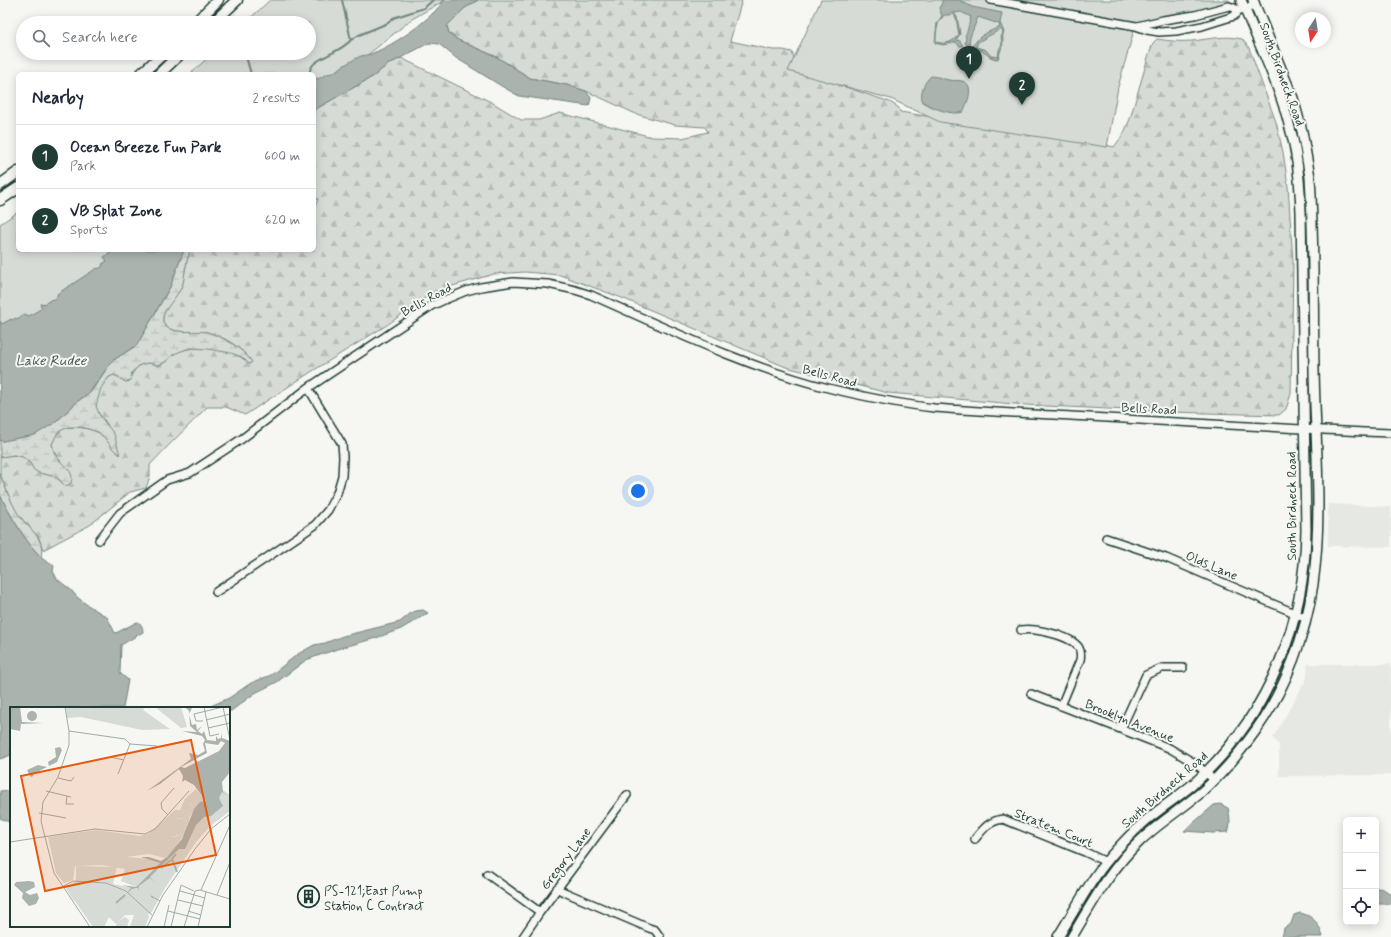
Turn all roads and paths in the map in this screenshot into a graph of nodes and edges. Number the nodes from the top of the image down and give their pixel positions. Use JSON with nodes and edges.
{"nodes":[{"id":1,"x":218,"y":0,"type":"edge"},
{"id":2,"x":237,"y":0,"type":"edge"},
{"id":3,"x":991,"y":0,"type":"edge"},
{"id":4,"x":1241,"y":0,"type":"edge"},
{"id":5,"x":1254,"y":3,"type":"edge"},
{"id":6,"x":1242,"y":10,"type":"junction"},
{"id":7,"x":201,"y":16,"type":"edge"},
{"id":8,"x":220,"y":16,"type":"edge"},
{"id":9,"x":1136,"y":26,"type":"junction"},
{"id":10,"x":156,"y":60,"type":"edge"},
{"id":11,"x":174,"y":60,"type":"edge"},
{"id":12,"x":143,"y":72,"type":"edge"},
{"id":13,"x":161,"y":72,"type":"edge"},
{"id":14,"x":16,"y":173,"type":"edge"},
{"id":15,"x":0,"y":184,"type":"edge"},
{"id":16,"x":16,"y":189,"type":"edge"},
{"id":17,"x":0,"y":200,"type":"edge"},
{"id":18,"x":308,"y":388,"type":"junction"},
{"id":19,"x":1304,"y":429,"type":"junction"},
{"id":20,"x":1316,"y":430,"type":"junction"},
{"id":21,"x":1391,"y":433,"type":"edge"},
{"id":22,"x":1106,"y":538,"type":"dead end"},
{"id":23,"x":99,"y":540,"type":"dead end"},
{"id":24,"x":216,"y":592,"type":"dead end"},
{"id":25,"x":1296,"y":613,"type":"junction"},
{"id":26,"x":1306,"y":618,"type":"junction"},
{"id":27,"x":1021,"y":630,"type":"dead end"},
{"id":28,"x":1183,"y":668,"type":"dead end"},
{"id":29,"x":1031,"y":694,"type":"dead end"},
{"id":30,"x":1061,"y":706,"type":"junction"},
{"id":31,"x":1121,"y":729,"type":"junction"},
{"id":32,"x":1205,"y":773,"type":"junction"},
{"id":33,"x":1214,"y":780,"type":"junction"},
{"id":34,"x":627,"y":794,"type":"dead end"},
{"id":35,"x":975,"y":838,"type":"dead end"},
{"id":36,"x":1106,"y":862,"type":"junction"},
{"id":37,"x":487,"y":874,"type":"dead end"},
{"id":38,"x":557,"y":888,"type":"junction"},
{"id":39,"x":540,"y":912,"type":"junction"},
{"id":40,"x":523,"y":937,"type":"edge"},
{"id":41,"x":660,"y":937,"type":"edge"},
{"id":42,"x":1058,"y":937,"type":"edge"},
{"id":43,"x":1072,"y":937,"type":"edge"}],
"edges":[{"from":1,"to":7,"type":"highway"},
{"from":2,"to":8,"type":"highway"},
{"from":3,"to":9,"type":"street"},
{"from":4,"to":6,"type":"main road","name":"South Birdneck Road"},
{"from":5,"to":6,"type":"street"},
{"from":5,"to":20,"type":"main road","name":"South Birdneck Road"},
{"from":6,"to":9,"type":"street"},
{"from":6,"to":9,"type":"street"},
{"from":6,"to":19,"type":"main road","name":"South Birdneck Road"},
{"from":10,"to":12,"type":"highway"},
{"from":11,"to":13,"type":"highway"},
{"from":14,"to":15,"type":"highway"},
{"from":16,"to":17,"type":"highway"},
{"from":18,"to":19,"type":"street","name":"Bells Road"},
{"from":18,"to":23,"type":"street","name":"Bells Road"},
{"from":18,"to":24,"type":"street"},
{"from":19,"to":20,"type":"street","name":"Bells Road"},
{"from":19,"to":25,"type":"main road","name":"South Birdneck Road"},
{"from":20,"to":21,"type":"street","name":"Bells Road"},
{"from":20,"to":26,"type":"main road","name":"South Birdneck Road"},
{"from":22,"to":25,"type":"street","name":"Olds Lane"},
{"from":25,"to":26,"type":"street","name":"Olds Lane"},
{"from":25,"to":32,"type":"main road","name":"South Birdneck Road"},
{"from":26,"to":33,"type":"main road","name":"South Birdneck Road"},
{"from":27,"to":30,"type":"street"},
{"from":28,"to":31,"type":"street"},
{"from":29,"to":30,"type":"street","name":"Brooklyn Avenue"},
{"from":30,"to":31,"type":"street","name":"Brooklyn Avenue"},
{"from":31,"to":32,"type":"street","name":"Brooklyn Avenue"},
{"from":32,"to":33,"type":"street","name":"Brooklyn Avenue"},
{"from":32,"to":36,"type":"main road","name":"South Birdneck Road"},
{"from":33,"to":43,"type":"main road","name":"South Birdneck Road"},
{"from":34,"to":38,"type":"street","name":"Gregory Lane"},
{"from":35,"to":36,"type":"street","name":"Stratem Court"},
{"from":36,"to":42,"type":"main road","name":"South Birdneck Road"},
{"from":37,"to":39,"type":"street"},
{"from":38,"to":39,"type":"street","name":"Gregory Lane"},
{"from":38,"to":41,"type":"street"},
{"from":39,"to":40,"type":"street","name":"Gregory Lane"}]}
